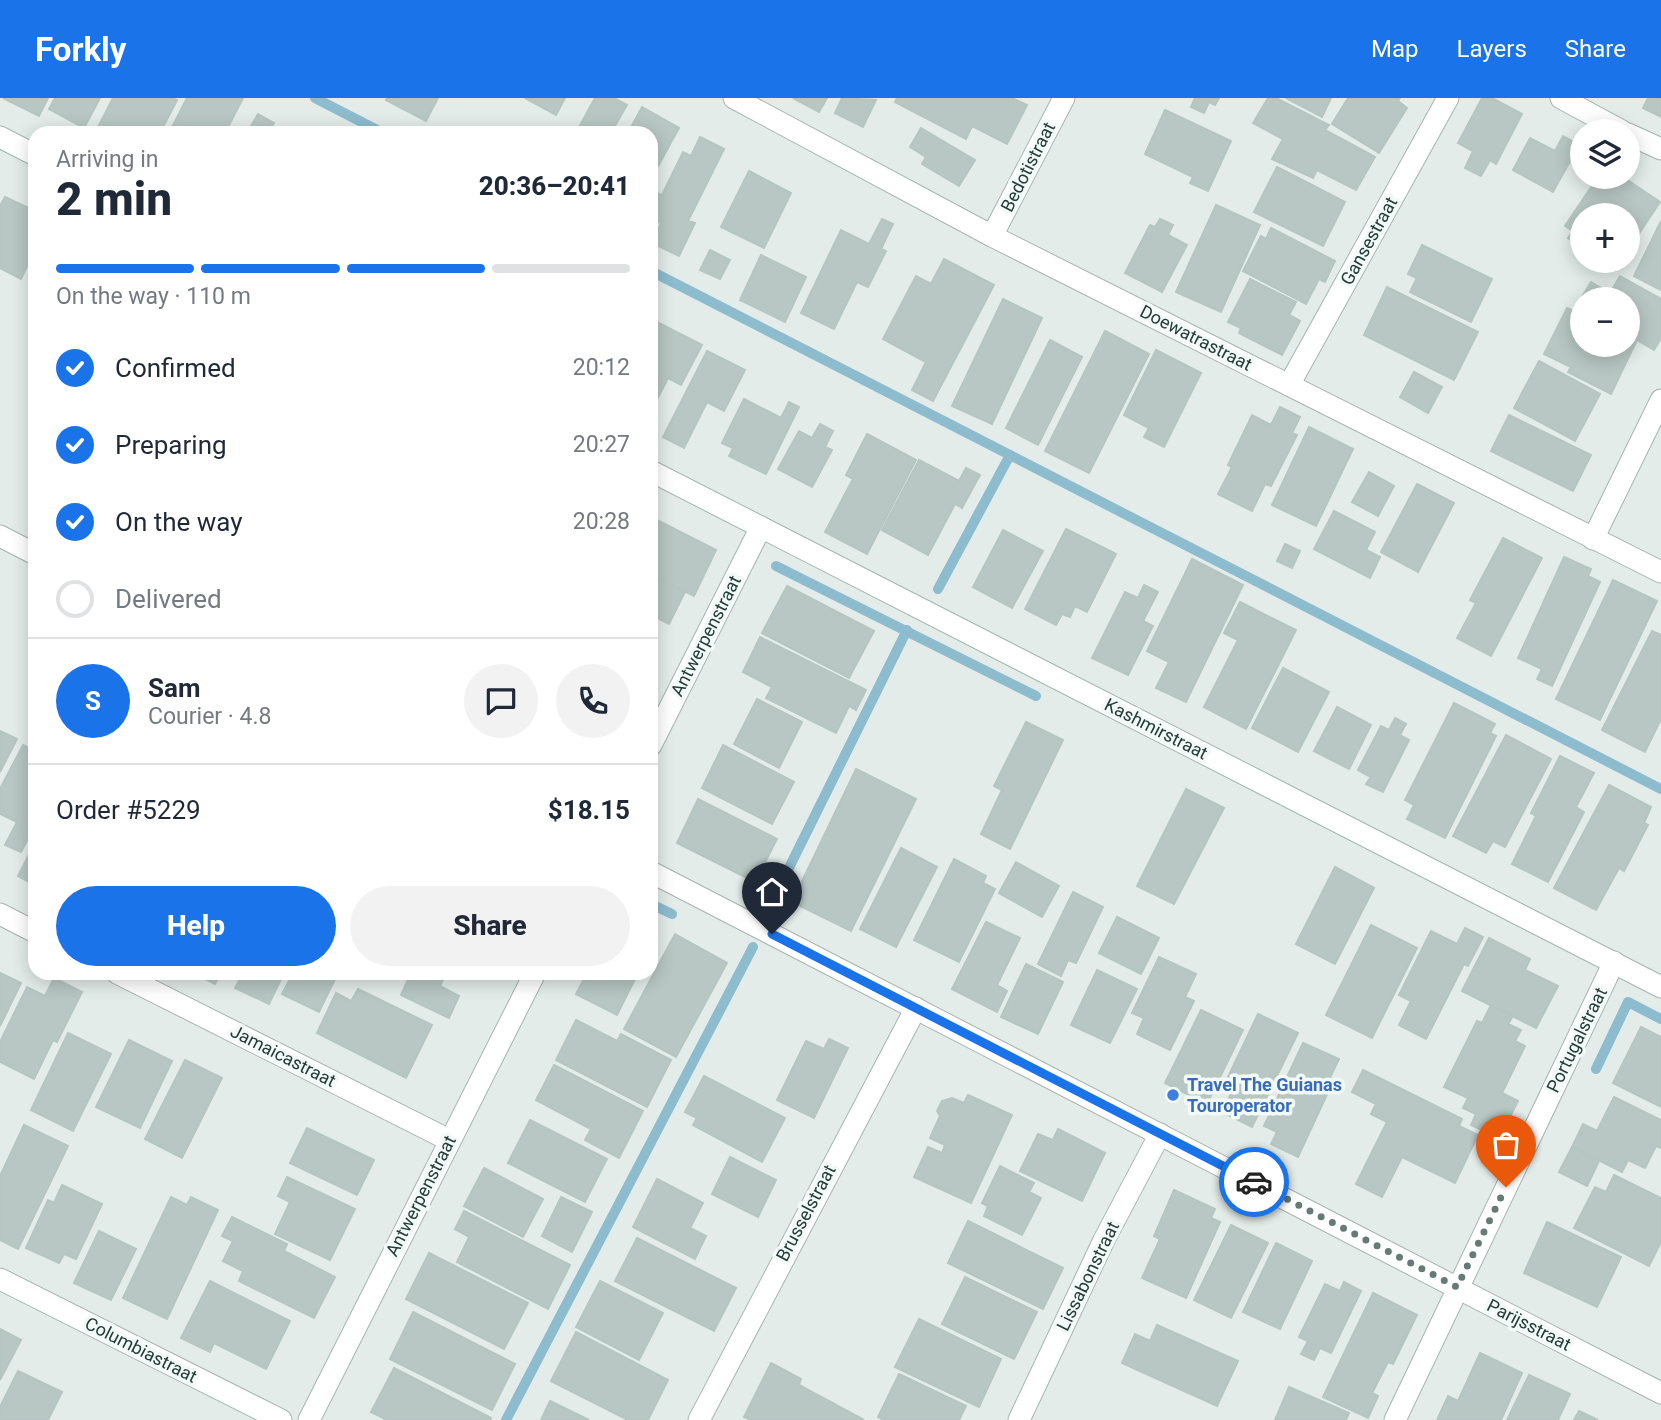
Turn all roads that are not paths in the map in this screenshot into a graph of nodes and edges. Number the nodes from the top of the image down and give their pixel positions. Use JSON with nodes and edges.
{"nodes":[{"id":1,"x":734,"y":98,"type":"edge"},
{"id":2,"x":1064,"y":98,"type":"edge"},
{"id":3,"x":1448,"y":98,"type":"edge"},
{"id":4,"x":1561,"y":98,"type":"edge"},
{"id":5,"x":1600,"y":119,"type":"edge"},
{"id":6,"x":0,"y":137,"type":"edge"},
{"id":7,"x":1640,"y":139,"type":"edge"},
{"id":8,"x":1661,"y":149,"type":"edge"},
{"id":9,"x":28,"y":151,"type":"edge"},
{"id":10,"x":992,"y":236,"type":"junction"},
{"id":11,"x":1289,"y":385,"type":"junction"},
{"id":12,"x":1661,"y":400,"type":"edge"},
{"id":13,"x":658,"y":475,"type":"edge"},
{"id":14,"x":761,"y":527,"type":"junction"},
{"id":15,"x":0,"y":536,"type":"edge"},
{"id":16,"x":1594,"y":539,"type":"junction"},
{"id":17,"x":28,"y":550,"type":"edge"},
{"id":18,"x":1661,"y":572,"type":"edge"},
{"id":19,"x":658,"y":731,"type":"edge"},
{"id":20,"x":658,"y":876,"type":"edge"},
{"id":21,"x":0,"y":914,"type":"edge"},
{"id":22,"x":28,"y":928,"type":"edge"},
{"id":23,"x":1614,"y":962,"type":"junction"},
{"id":24,"x":131,"y":980,"type":"edge"},
{"id":25,"x":531,"y":980,"type":"edge"},
{"id":26,"x":1661,"y":986,"type":"edge"},
{"id":27,"x":916,"y":1008,"type":"junction"},
{"id":28,"x":1160,"y":1134,"type":"junction"},
{"id":29,"x":449,"y":1140,"type":"junction"},
{"id":30,"x":0,"y":1279,"type":"edge"},
{"id":31,"x":1457,"y":1287,"type":"junction"},
{"id":32,"x":1661,"y":1393,"type":"edge"},
{"id":33,"x":281,"y":1420,"type":"edge"},
{"id":34,"x":309,"y":1420,"type":"edge"},
{"id":35,"x":699,"y":1420,"type":"edge"},
{"id":36,"x":1019,"y":1420,"type":"edge"},
{"id":37,"x":1395,"y":1420,"type":"edge"}],
"edges":[{"from":1,"to":10,"type":"street","name":"Doewatrastraat"},
{"from":2,"to":10,"type":"street","name":"Bedotistraat"},
{"from":3,"to":11,"type":"street","name":"Gansestraat"},
{"from":4,"to":5,"type":"street"},
{"from":6,"to":9,"type":"street"},
{"from":7,"to":8,"type":"street"},
{"from":10,"to":11,"type":"street","name":"Doewatrastraat"},
{"from":11,"to":16,"type":"street","name":"Doewatrastraat"},
{"from":12,"to":16,"type":"street"},
{"from":13,"to":14,"type":"street","name":"Kashmirstraat"},
{"from":14,"to":19,"type":"street","name":"Antwerpenstraat"},
{"from":14,"to":23,"type":"street","name":"Kashmirstraat"},
{"from":15,"to":17,"type":"street"},
{"from":16,"to":18,"type":"street","name":"Doewatrastraat"},
{"from":20,"to":27,"type":"street","name":"Parijsstraat"},
{"from":21,"to":22,"type":"street"},
{"from":23,"to":26,"type":"street","name":"Kashmirstraat"},
{"from":23,"to":31,"type":"street","name":"Portugalstraat"},
{"from":24,"to":29,"type":"street","name":"Jamaicastraat"},
{"from":25,"to":29,"type":"street","name":"Antwerpenstraat"},
{"from":27,"to":28,"type":"street","name":"Parijsstraat"},
{"from":27,"to":35,"type":"street","name":"Brusselstraat"},
{"from":28,"to":31,"type":"street","name":"Parijsstraat"},
{"from":28,"to":36,"type":"street","name":"Lissabonstraat"},
{"from":29,"to":34,"type":"street","name":"Antwerpenstraat"},
{"from":30,"to":33,"type":"street","name":"Columbiastraat"},
{"from":31,"to":32,"type":"street","name":"Parijsstraat"},
{"from":31,"to":37,"type":"street","name":"Portugalstraat"}]}
